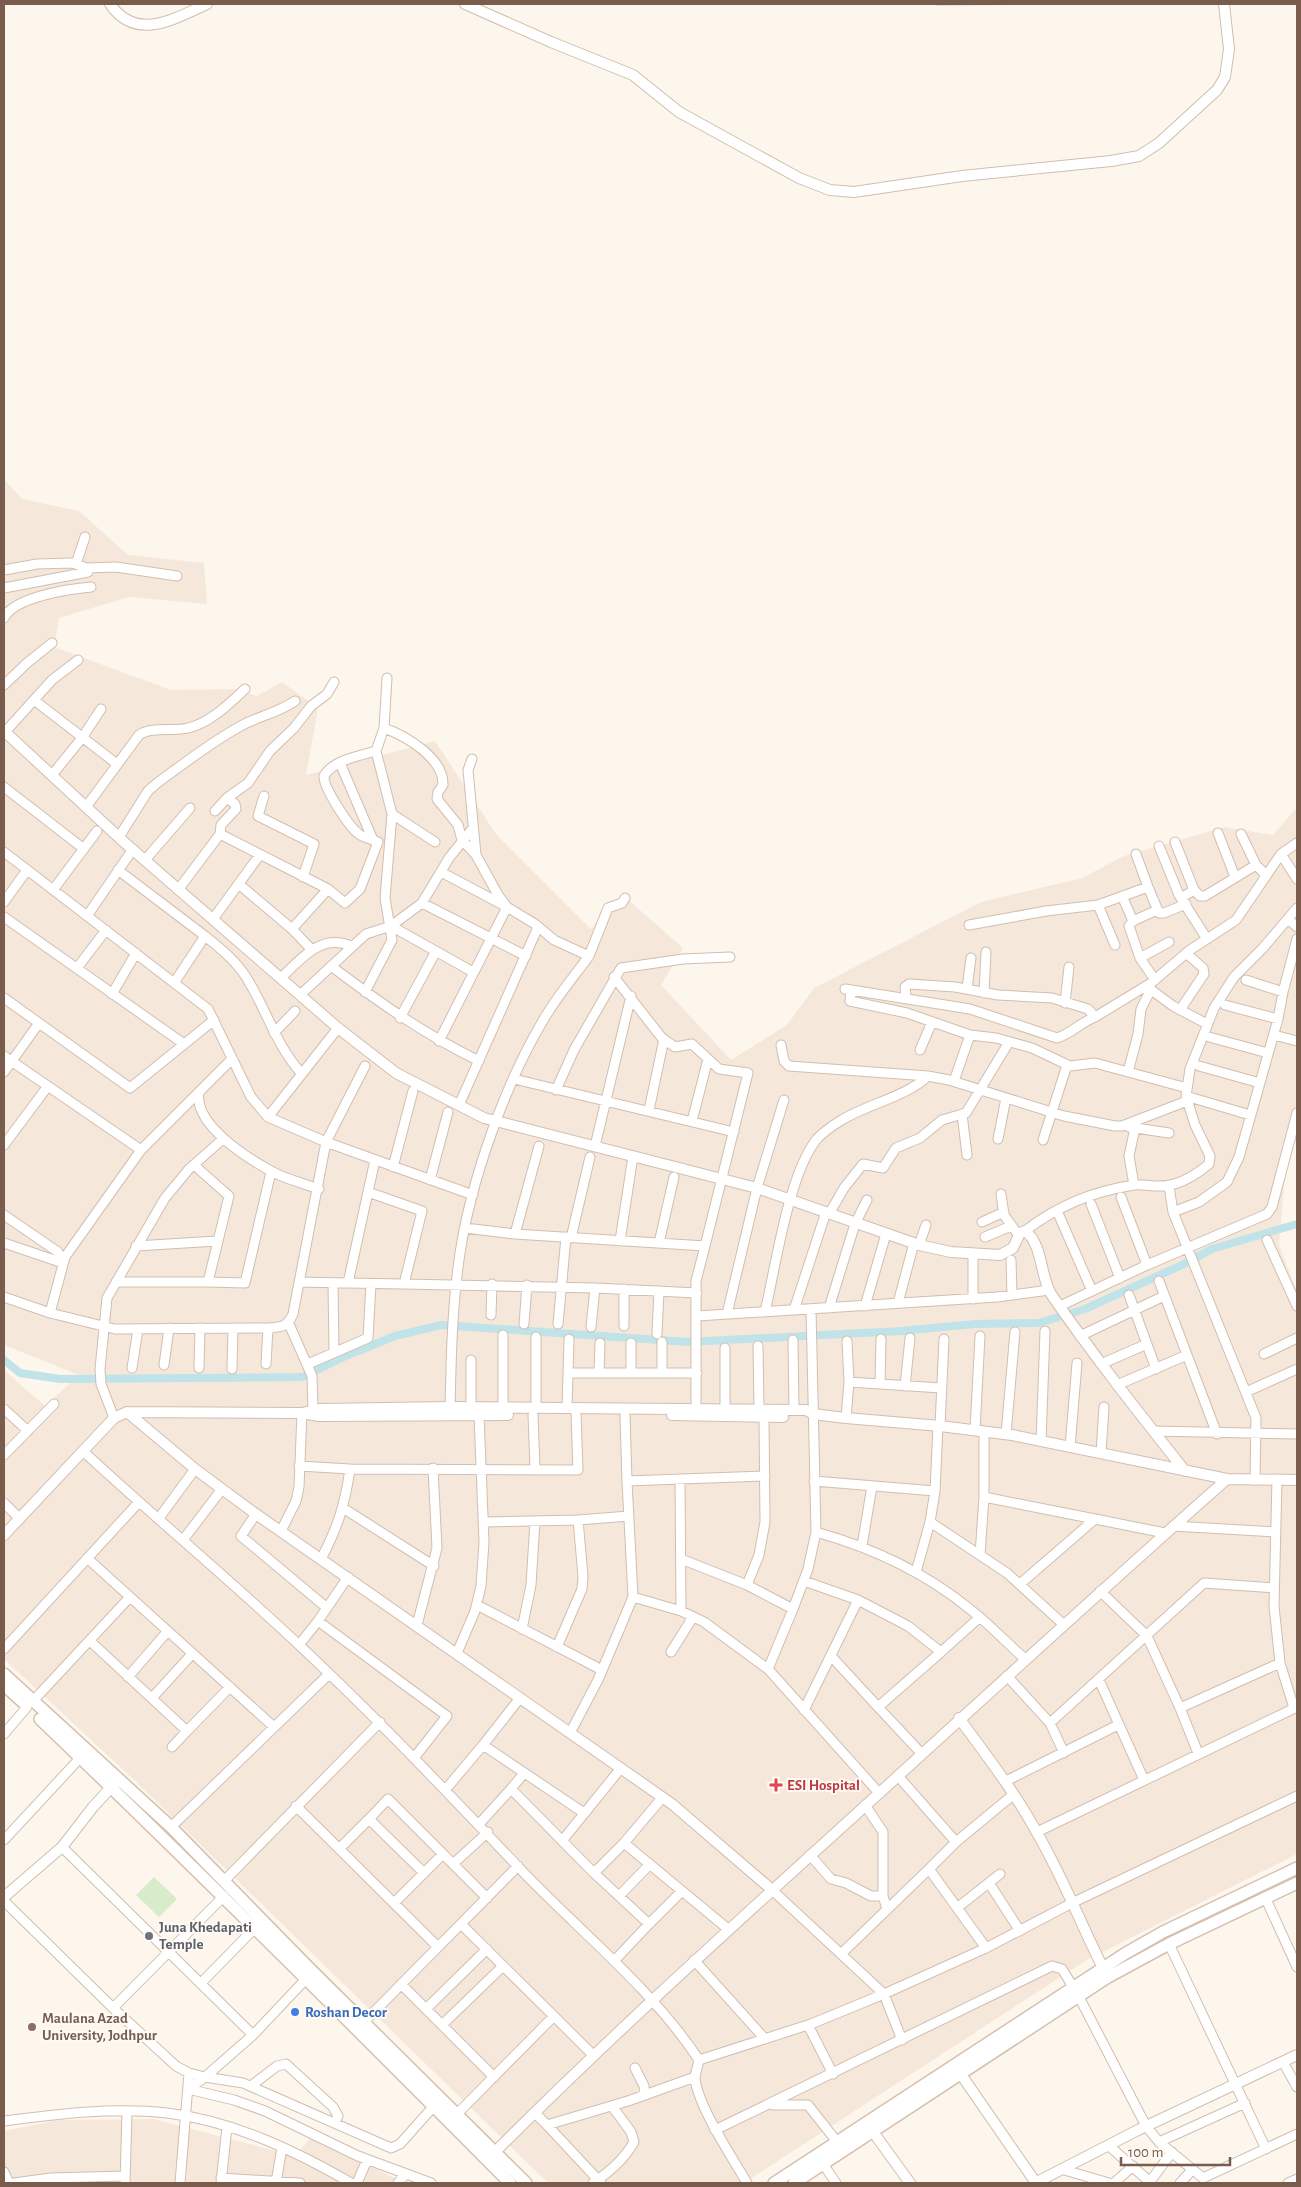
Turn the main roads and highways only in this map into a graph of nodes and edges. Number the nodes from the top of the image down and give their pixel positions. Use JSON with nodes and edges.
{"nodes":[{"id":1,"x":4,"y":1674,"type":"edge"},
{"id":2,"x":4,"y":1686,"type":"edge"},
{"id":3,"x":30,"y":1704,"type":"junction"},
{"id":4,"x":115,"y":1783,"type":"junction"},
{"id":5,"x":1297,"y":1868,"type":"edge"},
{"id":6,"x":1297,"y":1883,"type":"edge"},
{"id":7,"x":1105,"y":1972,"type":"junction"},
{"id":8,"x":1076,"y":1990,"type":"junction"},
{"id":9,"x":870,"y":2127,"type":"junction"},
{"id":10,"x":491,"y":2156,"type":"junction"},
{"id":11,"x":510,"y":2183,"type":"edge"},
{"id":12,"x":526,"y":2183,"type":"edge"},
{"id":13,"x":774,"y":2183,"type":"edge"},
{"id":14,"x":794,"y":2183,"type":"edge"}],
"edges":[{"from":1,"to":3,"type":"main road"},
{"from":2,"to":3,"type":"main road"},
{"from":3,"to":4,"type":"main road"},
{"from":3,"to":4,"type":"main road"},
{"from":4,"to":10,"type":"main road"},
{"from":4,"to":10,"type":"main road"},
{"from":5,"to":7,"type":"main road"},
{"from":6,"to":7,"type":"main road"},
{"from":7,"to":8,"type":"main road"},
{"from":8,"to":9,"type":"main road"},
{"from":8,"to":9,"type":"main road"},
{"from":9,"to":13,"type":"main road"},
{"from":9,"to":14,"type":"main road"},
{"from":10,"to":11,"type":"main road"},
{"from":10,"to":12,"type":"main road"}]}
